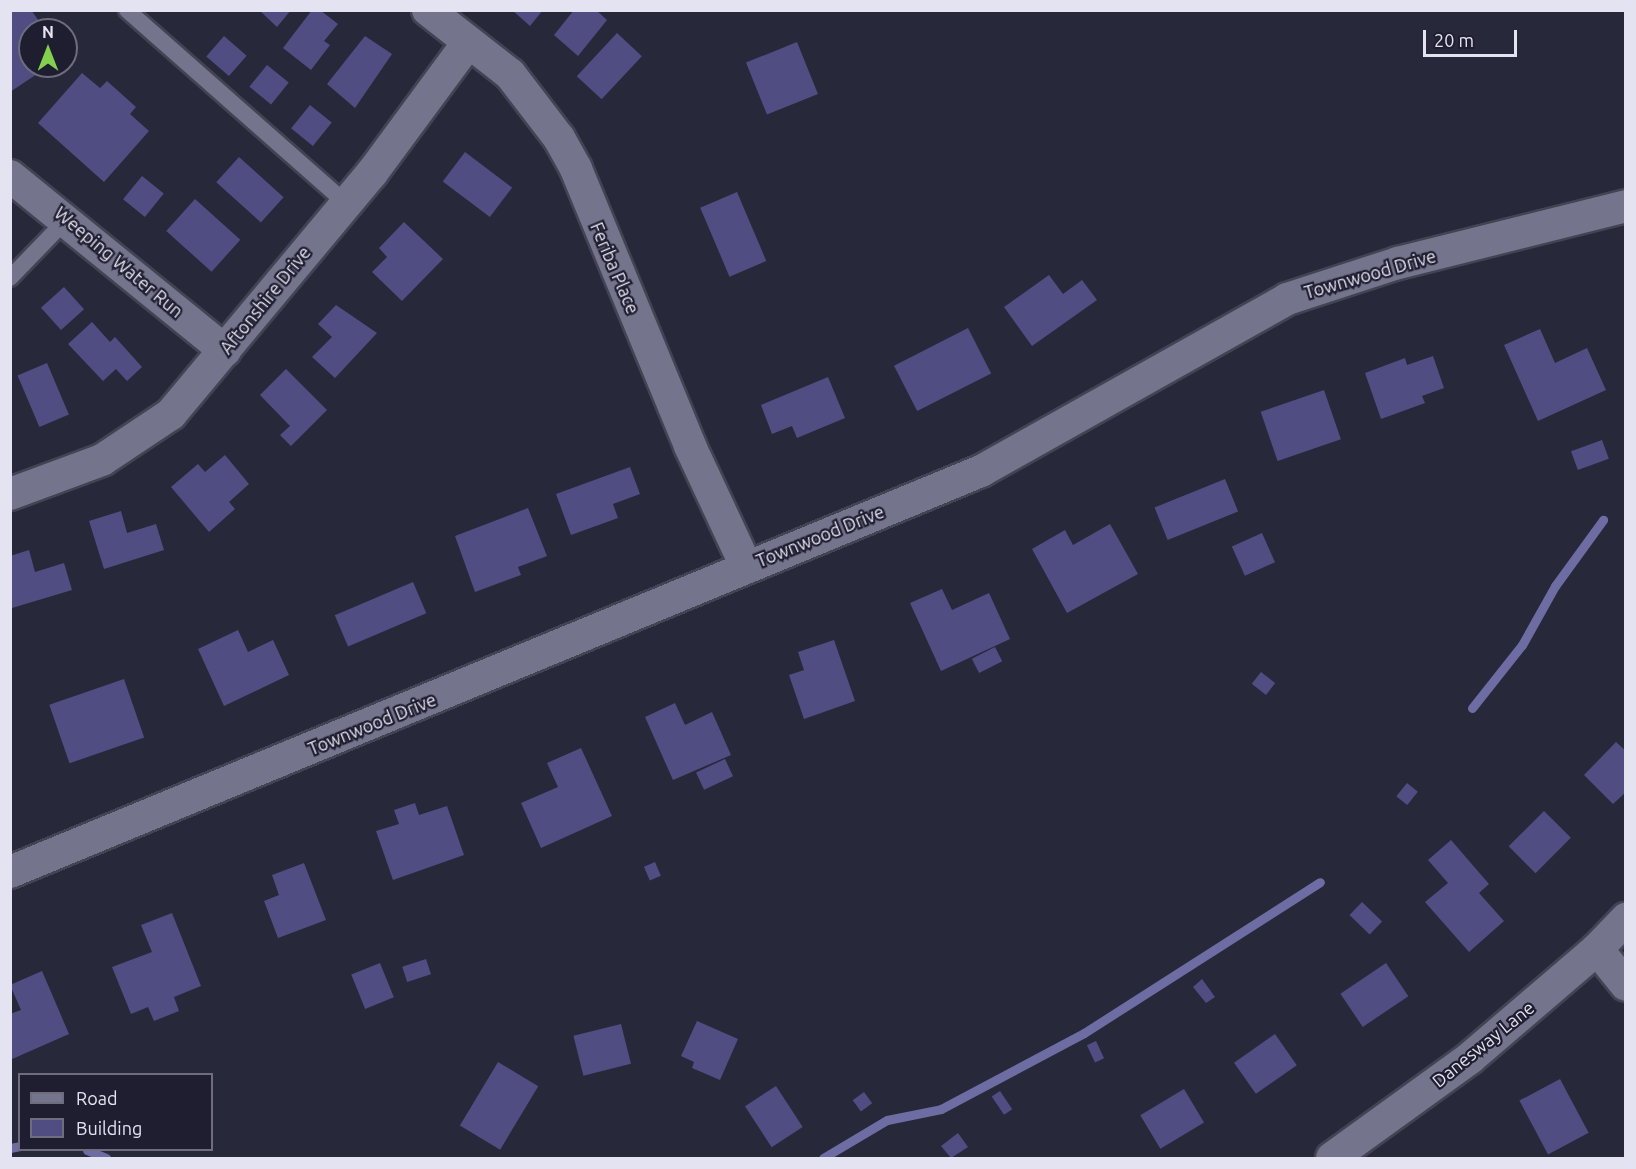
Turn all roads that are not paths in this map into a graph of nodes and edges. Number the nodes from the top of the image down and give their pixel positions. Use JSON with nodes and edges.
{"nodes":[{"id":1,"x":127,"y":10,"type":"edge"},
{"id":2,"x":428,"y":10,"type":"edge"},
{"id":3,"x":468,"y":43,"type":"junction"},
{"id":4,"x":10,"y":176,"type":"edge"},
{"id":5,"x":346,"y":203,"type":"junction"},
{"id":6,"x":1626,"y":206,"type":"edge"},
{"id":7,"x":67,"y":219,"type":"junction"},
{"id":8,"x":10,"y":278,"type":"edge"},
{"id":9,"x":225,"y":351,"type":"junction"},
{"id":10,"x":10,"y":494,"type":"edge"},
{"id":11,"x":746,"y":566,"type":"junction"},
{"id":12,"x":10,"y":872,"type":"edge"},
{"id":13,"x":1626,"y":919,"type":"edge"},
{"id":14,"x":1597,"y":950,"type":"junction"},
{"id":15,"x":1626,"y":985,"type":"edge"},
{"id":16,"x":1332,"y":1158,"type":"edge"}],
"edges":[{"from":1,"to":5,"type":"lane"},
{"from":2,"to":3,"type":"street","name":"Feriba Place"},
{"from":3,"to":5,"type":"street","name":"Aftonshire Drive"},
{"from":3,"to":11,"type":"street","name":"Feriba Place"},
{"from":4,"to":7,"type":"street","name":"Weeping Water Run"},
{"from":5,"to":9,"type":"street","name":"Aftonshire Drive"},
{"from":6,"to":11,"type":"street","name":"Townwood Drive"},
{"from":7,"to":8,"type":"lane"},
{"from":7,"to":9,"type":"street","name":"Weeping Water Run"},
{"from":9,"to":10,"type":"street","name":"Aftonshire Drive"},
{"from":11,"to":12,"type":"street","name":"Townwood Drive"},
{"from":13,"to":14,"type":"street","name":"Danesway Lane"},
{"from":14,"to":15,"type":"street"},
{"from":14,"to":16,"type":"street","name":"Danesway Lane"}]}
